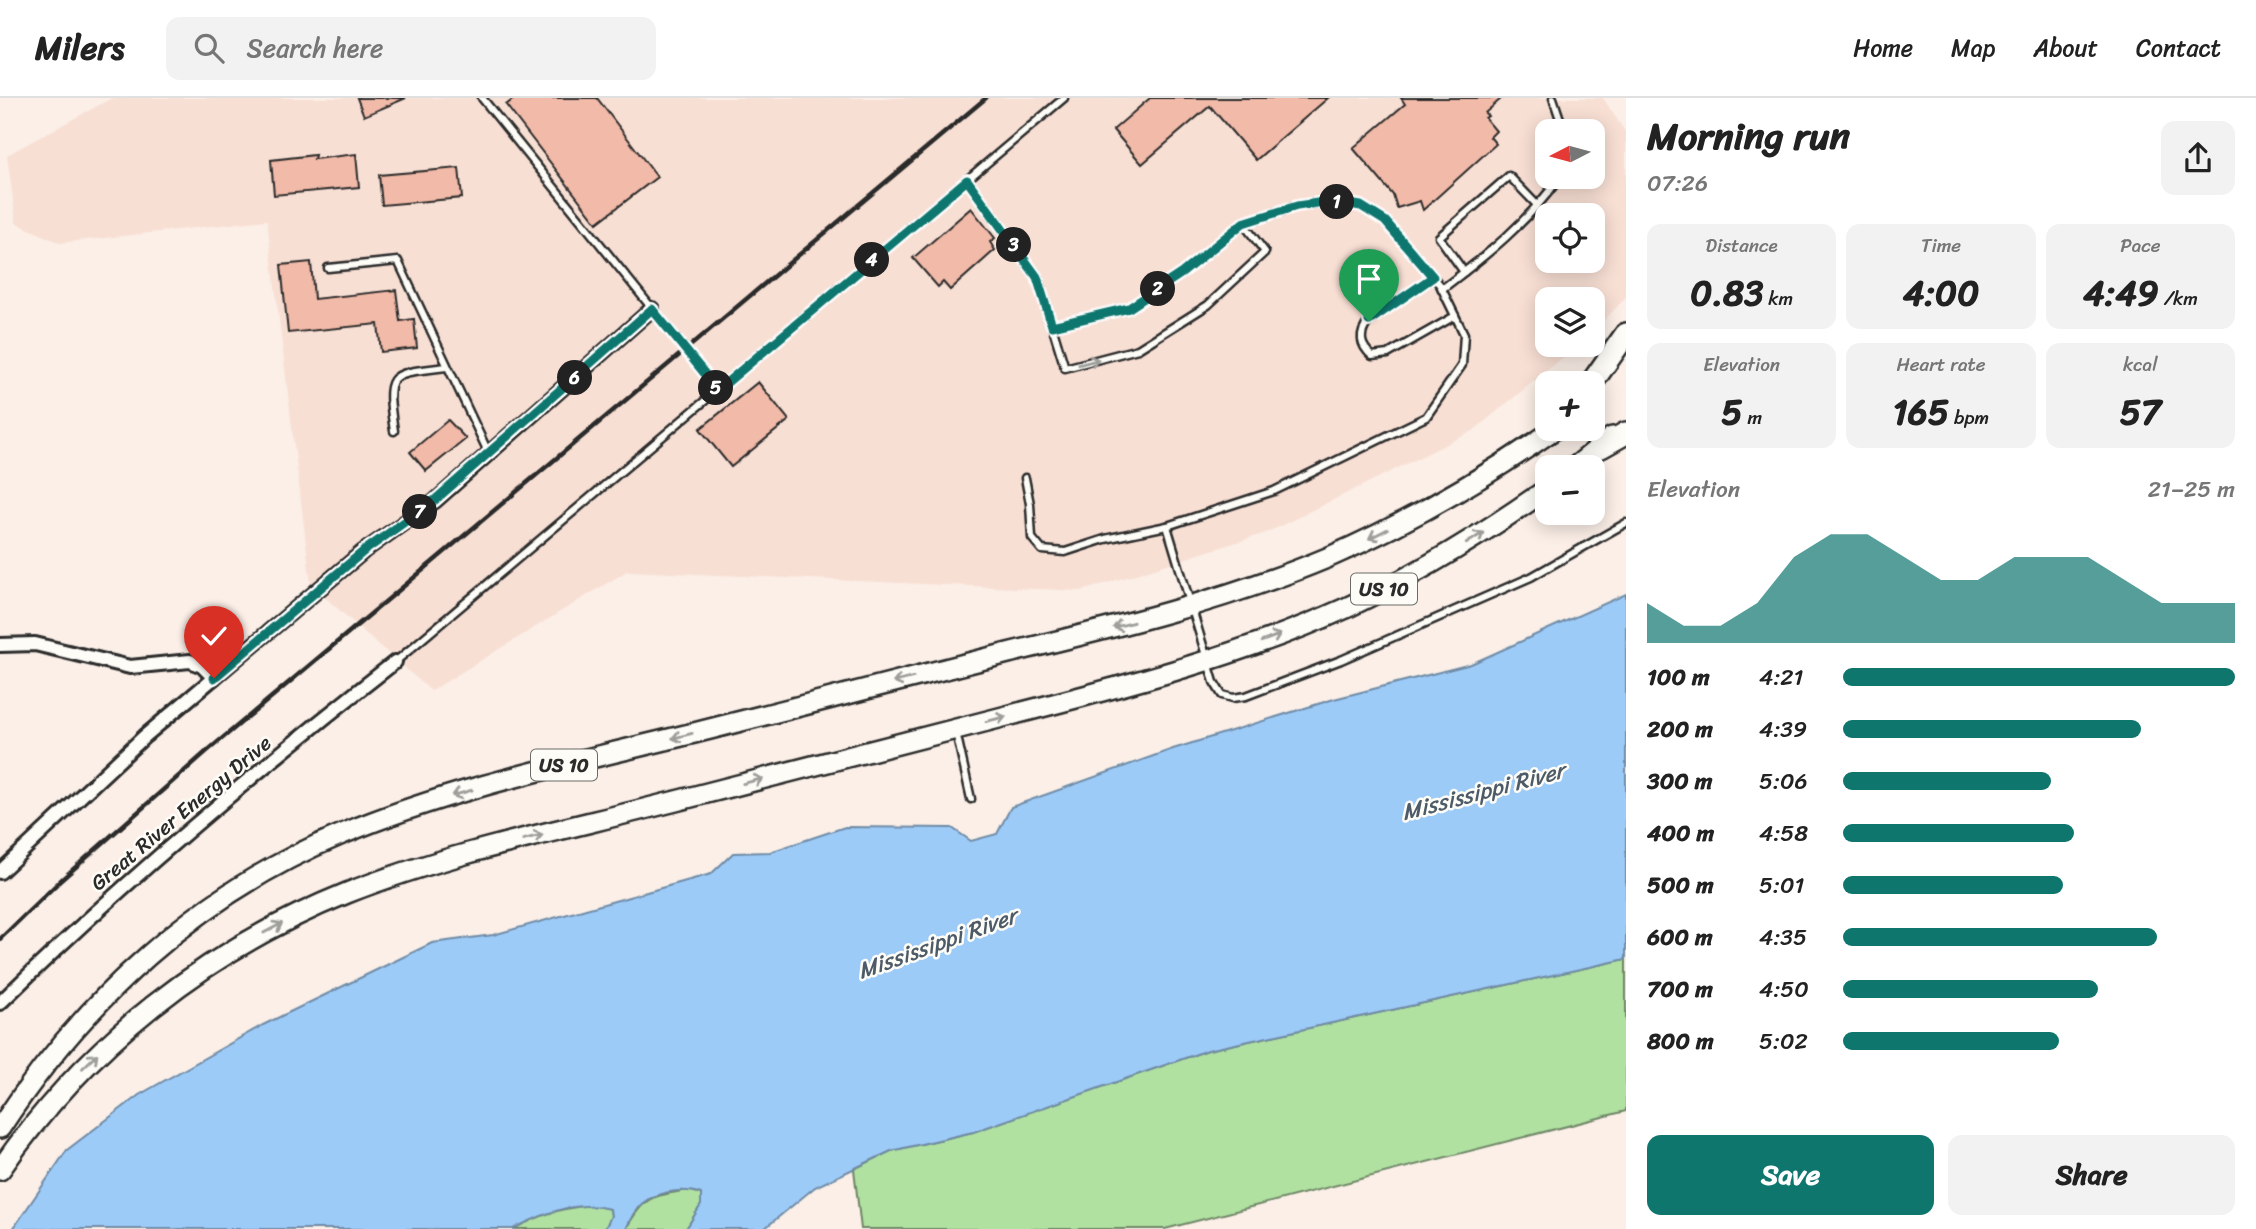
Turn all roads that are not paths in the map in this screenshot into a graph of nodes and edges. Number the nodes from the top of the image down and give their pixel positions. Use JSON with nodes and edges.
{"nodes":[{"id":1,"x":482,"y":98,"type":"edge"},
{"id":2,"x":1064,"y":98,"type":"edge"},
{"id":3,"x":1553,"y":98,"type":"edge"},
{"id":4,"x":1560,"y":119,"type":"edge"},
{"id":5,"x":967,"y":180,"type":"junction"},
{"id":6,"x":1550,"y":189,"type":"edge"},
{"id":7,"x":1535,"y":203,"type":"edge"},
{"id":8,"x":1539,"y":203,"type":"edge"},
{"id":9,"x":1535,"y":207,"type":"edge"},
{"id":10,"x":1243,"y":223,"type":"junction"},
{"id":11,"x":328,"y":268,"type":"dead end"},
{"id":12,"x":1464,"y":272,"type":"junction"},
{"id":13,"x":1433,"y":277,"type":"junction"},
{"id":14,"x":1442,"y":289,"type":"junction"},
{"id":15,"x":652,"y":309,"type":"junction"},
{"id":16,"x":1455,"y":316,"type":"junction"},
{"id":17,"x":1052,"y":326,"type":"junction"},
{"id":18,"x":1626,"y":334,"type":"edge"},
{"id":19,"x":1626,"y":348,"type":"edge"},
{"id":20,"x":447,"y":367,"type":"junction"},
{"id":21,"x":1600,"y":371,"type":"edge"},
{"id":22,"x":1603,"y":371,"type":"edge"},
{"id":23,"x":718,"y":390,"type":"junction"},
{"id":24,"x":1626,"y":425,"type":"edge"},
{"id":25,"x":394,"y":431,"type":"dead end"},
{"id":26,"x":1626,"y":433,"type":"edge"},
{"id":27,"x":1537,"y":441,"type":"edge"},
{"id":28,"x":1601,"y":447,"type":"junction"},
{"id":29,"x":492,"y":451,"type":"junction"},
{"id":30,"x":1591,"y":455,"type":"edge"},
{"id":31,"x":1025,"y":478,"type":"dead end"},
{"id":32,"x":1535,"y":497,"type":"edge"},
{"id":33,"x":1626,"y":523,"type":"edge"},
{"id":34,"x":1167,"y":526,"type":"junction"},
{"id":35,"x":1189,"y":607,"type":"junction"},
{"id":36,"x":0,"y":645,"type":"edge"},
{"id":37,"x":1207,"y":661,"type":"junction"},
{"id":38,"x":395,"y":662,"type":"joint"},
{"id":39,"x":214,"y":678,"type":"junction"},
{"id":40,"x":956,"y":730,"type":"junction"},
{"id":41,"x":971,"y":799,"type":"dead end"},
{"id":42,"x":0,"y":872,"type":"edge"},
{"id":43,"x":0,"y":1003,"type":"edge"},
{"id":44,"x":0,"y":1128,"type":"edge"},
{"id":45,"x":0,"y":1170,"type":"edge"}],
"edges":[{"from":1,"to":15,"type":"lane"},
{"from":2,"to":5,"type":"lane"},
{"from":3,"to":4,"type":"lane"},
{"from":5,"to":17,"type":"lane"},
{"from":5,"to":23,"type":"lane"},
{"from":6,"to":8,"type":"lane"},
{"from":7,"to":12,"type":"lane"},
{"from":9,"to":12,"type":"lane"},
{"from":10,"to":13,"type":"lane"},
{"from":10,"to":17,"type":"lane"},
{"from":17,"to":10,"type":"lane","one_way":true},
{"from":11,"to":20,"type":"lane"},
{"from":12,"to":14,"type":"lane"},
{"from":13,"to":14,"type":"lane"},
{"from":13,"to":16,"type":"lane"},
{"from":14,"to":16,"type":"lane"},
{"from":15,"to":23,"type":"lane"},
{"from":15,"to":29,"type":"street"},
{"from":16,"to":34,"type":"lane"},
{"from":18,"to":21,"type":"highway"},
{"from":19,"to":22,"type":"highway"},
{"from":20,"to":25,"type":"lane"},
{"from":20,"to":29,"type":"lane"},
{"from":23,"to":38,"type":"lane"},
{"from":24,"to":28,"type":"highway"},
{"from":26,"to":28,"type":"highway"},
{"from":27,"to":35,"type":"highway","number":"US 10","one_way":true},
{"from":28,"to":30,"type":"highway"},
{"from":29,"to":39,"type":"street"},
{"from":31,"to":34,"type":"lane"},
{"from":37,"to":32,"type":"highway","number":"US 10","one_way":true},
{"from":33,"to":37,"type":"lane"},
{"from":34,"to":35,"type":"lane"},
{"from":35,"to":37,"type":"lane"},
{"from":35,"to":44,"type":"highway","number":"US 10","one_way":true},
{"from":36,"to":39,"type":"street"},
{"from":40,"to":37,"type":"highway","number":"US 10","one_way":true},
{"from":38,"to":43,"type":"street","name":"Great River Energy Drive"},
{"from":39,"to":42,"type":"street"},
{"from":40,"to":41,"type":"lane"},
{"from":45,"to":40,"type":"highway","number":"US 10","one_way":true}]}
